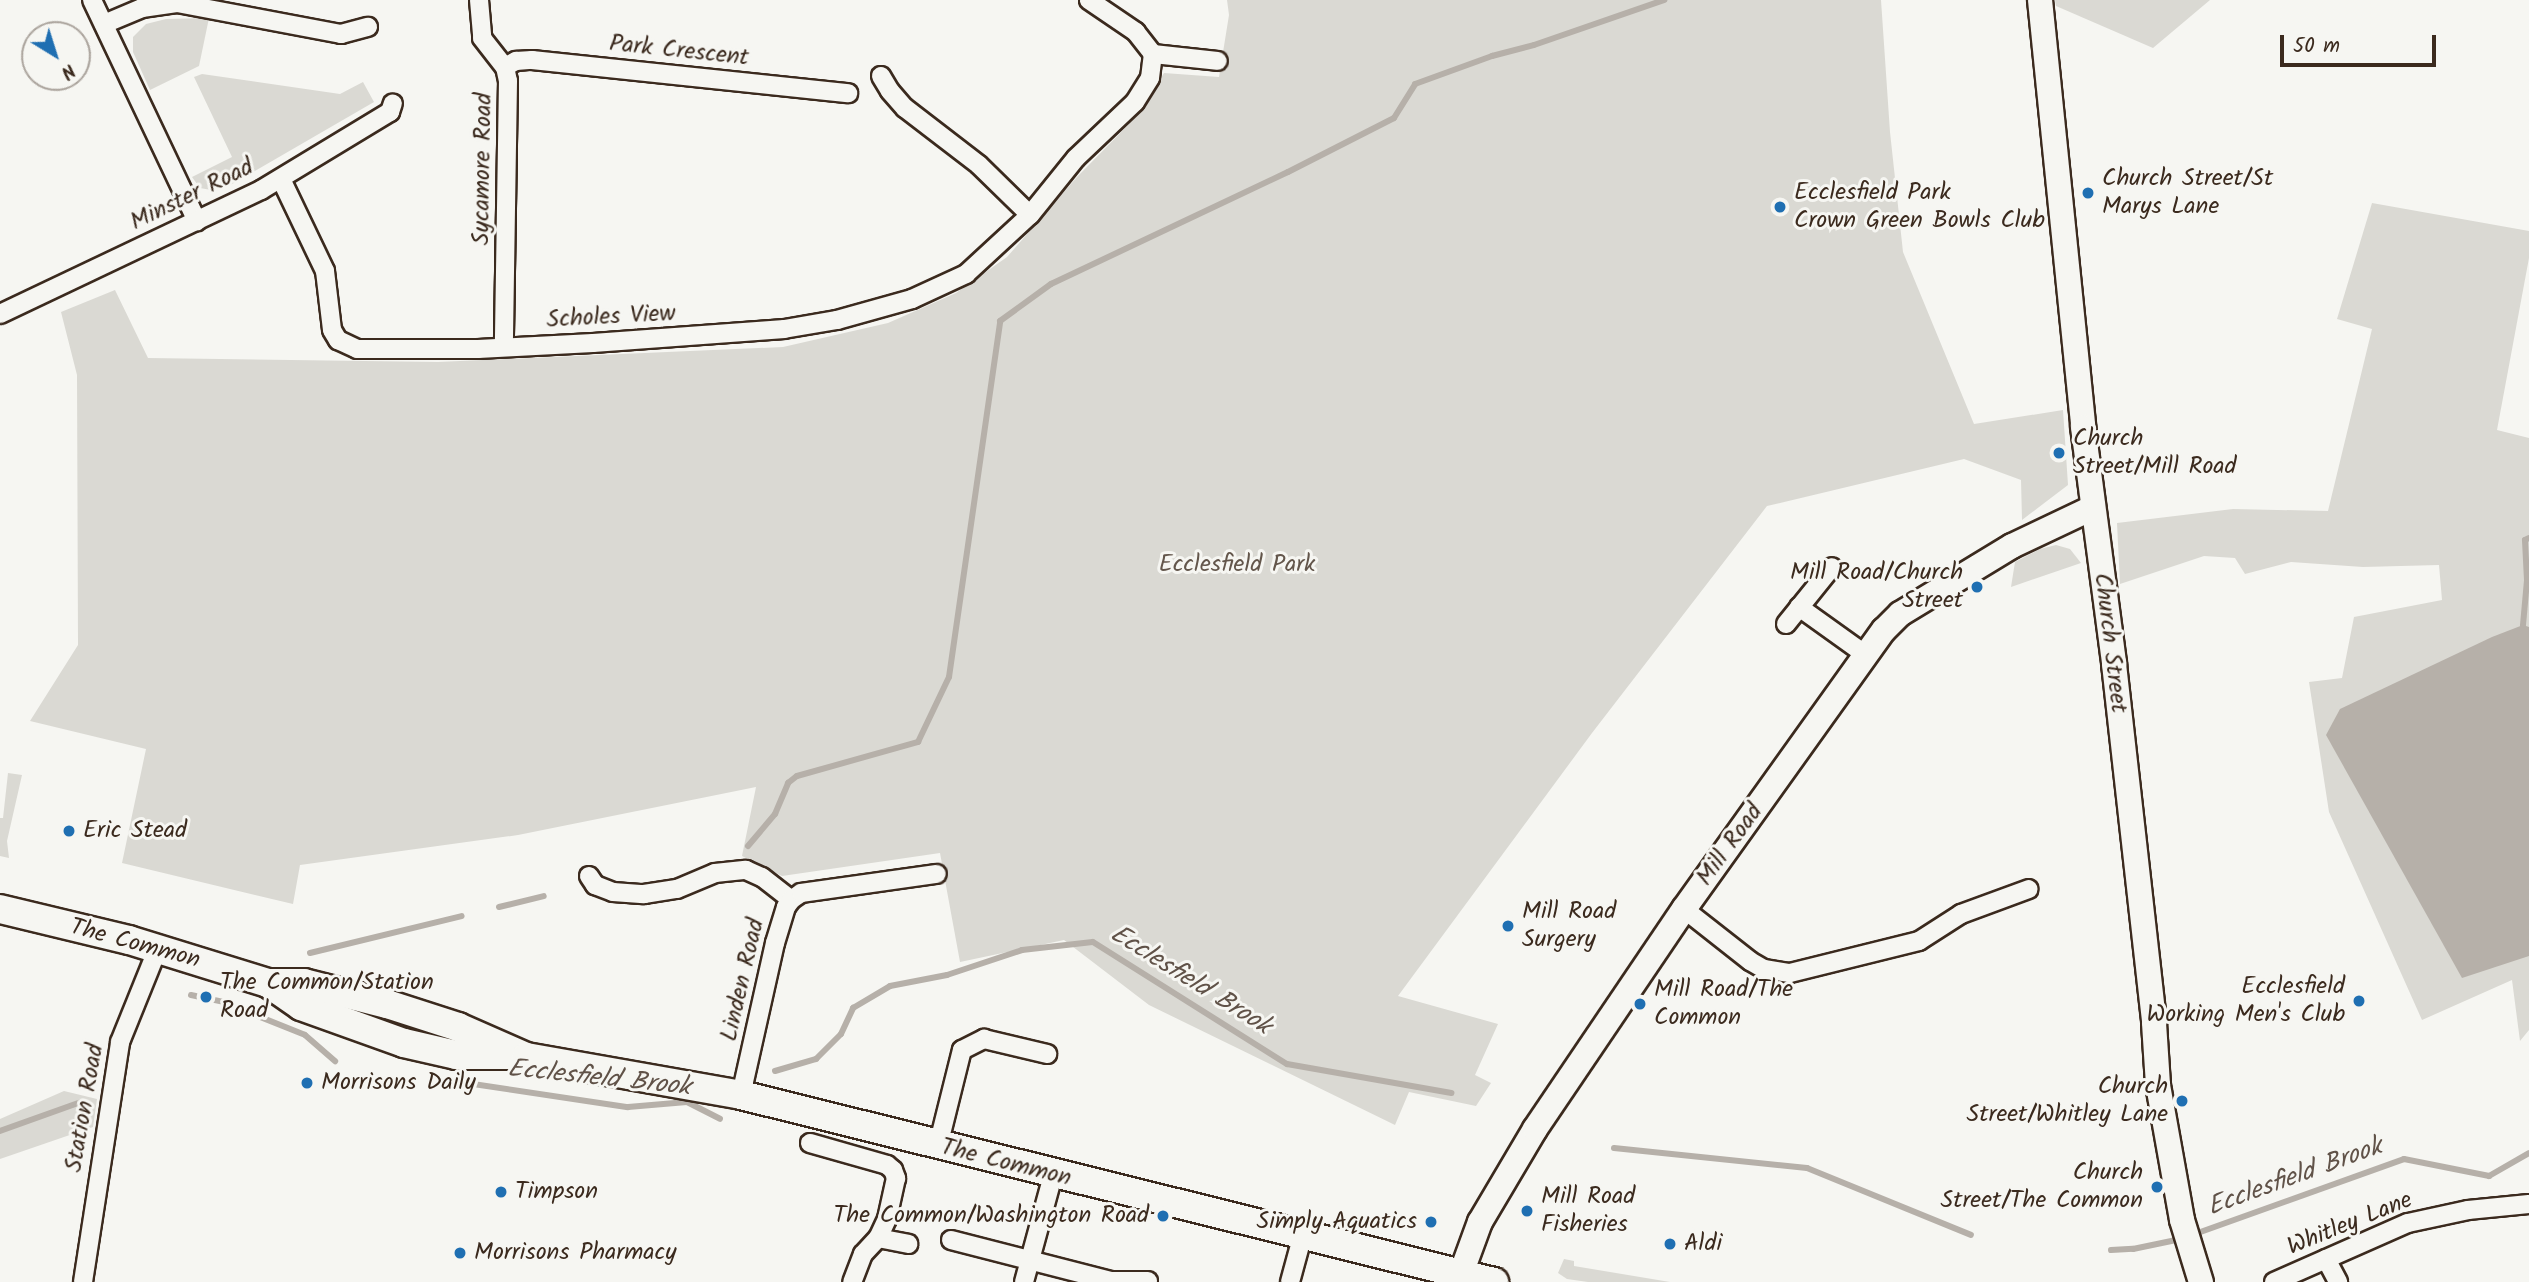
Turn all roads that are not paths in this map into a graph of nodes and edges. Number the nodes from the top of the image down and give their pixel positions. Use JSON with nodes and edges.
{"nodes":[{"id":1,"x":92,"y":0,"type":"edge"},
{"id":2,"x":479,"y":0,"type":"edge"},
{"id":3,"x":1089,"y":0,"type":"edge"},
{"id":4,"x":2040,"y":0,"type":"edge"},
{"id":5,"x":104,"y":24,"type":"junction"},
{"id":6,"x":369,"y":27,"type":"dead end"},
{"id":7,"x":1153,"y":54,"type":"junction"},
{"id":8,"x":1218,"y":61,"type":"dead end"},
{"id":9,"x":505,"y":67,"type":"junction"},
{"id":10,"x":881,"y":76,"type":"dead end"},
{"id":11,"x":848,"y":93,"type":"dead end"},
{"id":12,"x":393,"y":103,"type":"dead end"},
{"id":13,"x":282,"y":179,"type":"junction"},
{"id":14,"x":1030,"y":215,"type":"junction"},
{"id":15,"x":197,"y":221,"type":"junction"},
{"id":16,"x":0,"y":314,"type":"edge"},
{"id":17,"x":504,"y":347,"type":"junction"},
{"id":18,"x":2092,"y":508,"type":"junction"},
{"id":19,"x":1832,"y":567,"type":"dead end"},
{"id":20,"x":1799,"y":607,"type":"junction"},
{"id":21,"x":1786,"y":624,"type":"dead end"},
{"id":22,"x":1866,"y":655,"type":"junction"},
{"id":23,"x":937,"y":874,"type":"dead end"},
{"id":24,"x":589,"y":876,"type":"dead end"},
{"id":25,"x":2029,"y":890,"type":"dead end"},
{"id":26,"x":791,"y":900,"type":"junction"},
{"id":27,"x":0,"y":909,"type":"edge"},
{"id":28,"x":1684,"y":909,"type":"junction"},
{"id":29,"x":158,"y":948,"type":"junction"},
{"id":30,"x":1047,"y":1054,"type":"dead end"},
{"id":31,"x":741,"y":1096,"type":"junction"},
{"id":32,"x":810,"y":1143,"type":"dead end"},
{"id":33,"x":939,"y":1146,"type":"junction"},
{"id":34,"x":1053,"y":1175,"type":"junction"},
{"id":35,"x":2529,"y":1205,"type":"edge"},
{"id":36,"x":1303,"y":1234,"type":"junction"},
{"id":37,"x":878,"y":1238,"type":"junction"},
{"id":38,"x":951,"y":1240,"type":"dead end"},
{"id":39,"x":908,"y":1244,"type":"dead end"},
{"id":40,"x":2326,"y":1259,"type":"junction"},
{"id":41,"x":1031,"y":1261,"type":"junction"},
{"id":42,"x":1459,"y":1278,"type":"edge"},
{"id":43,"x":1148,"y":1281,"type":"edge"},
{"id":44,"x":83,"y":1282,"type":"edge"},
{"id":45,"x":852,"y":1282,"type":"edge"},
{"id":46,"x":1024,"y":1282,"type":"edge"},
{"id":47,"x":1290,"y":1282,"type":"edge"},
{"id":48,"x":1494,"y":1282,"type":"edge"},
{"id":49,"x":2201,"y":1282,"type":"edge"},
{"id":50,"x":2274,"y":1282,"type":"edge"},
{"id":51,"x":2338,"y":1282,"type":"edge"}],
"edges":[{"from":1,"to":5,"type":"street"},
{"from":2,"to":9,"type":"street","name":"Sycamore Road"},
{"from":3,"to":7,"type":"street"},
{"from":4,"to":18,"type":"main road","name":"Church Street"},
{"from":5,"to":6,"type":"street"},
{"from":5,"to":15,"type":"street"},
{"from":7,"to":8,"type":"street"},
{"from":7,"to":14,"type":"street","name":"Scholes View"},
{"from":9,"to":11,"type":"street","name":"Park Crescent"},
{"from":9,"to":17,"type":"street","name":"Sycamore Road"},
{"from":10,"to":14,"type":"street"},
{"from":12,"to":13,"type":"street","name":"Minster Road"},
{"from":13,"to":15,"type":"street","name":"Minster Road"},
{"from":13,"to":17,"type":"street","name":"Scholes View"},
{"from":14,"to":17,"type":"street","name":"Scholes View"},
{"from":15,"to":16,"type":"street","name":"Minster Road"},
{"from":18,"to":22,"type":"main road","name":"Mill Road"},
{"from":18,"to":49,"type":"main road","name":"Church Street"},
{"from":19,"to":20,"type":"street"},
{"from":20,"to":21,"type":"street"},
{"from":20,"to":22,"type":"street"},
{"from":22,"to":28,"type":"main road","name":"Mill Road"},
{"from":23,"to":26,"type":"street","name":"Linden Road"},
{"from":24,"to":26,"type":"street"},
{"from":25,"to":28,"type":"street"},
{"from":26,"to":31,"type":"street","name":"Linden Road"},
{"from":27,"to":29,"type":"main road","name":"The Common"},
{"from":28,"to":42,"type":"main road","name":"Mill Road"},
{"from":29,"to":31,"type":"main road","name":"The Common"},
{"from":29,"to":44,"type":"street","name":"Station Road"},
{"from":30,"to":33,"type":"street"},
{"from":31,"to":33,"type":"main road","name":"The Common"},
{"from":32,"to":37,"type":"street"},
{"from":33,"to":34,"type":"main road","name":"The Common"},
{"from":34,"to":36,"type":"main road","name":"The Common"},
{"from":34,"to":41,"type":"street"},
{"from":35,"to":40,"type":"street","name":"Whitley Lane"},
{"from":36,"to":42,"type":"main road","name":"The Common"},
{"from":36,"to":47,"type":"street"},
{"from":37,"to":39,"type":"street"},
{"from":37,"to":45,"type":"street"},
{"from":38,"to":41,"type":"street"},
{"from":40,"to":50,"type":"street","name":"Whitley Lane"},
{"from":40,"to":51,"type":"street"},
{"from":41,"to":43,"type":"street"},
{"from":41,"to":46,"type":"street"},
{"from":42,"to":48,"type":"main road","name":"The Common"}]}
